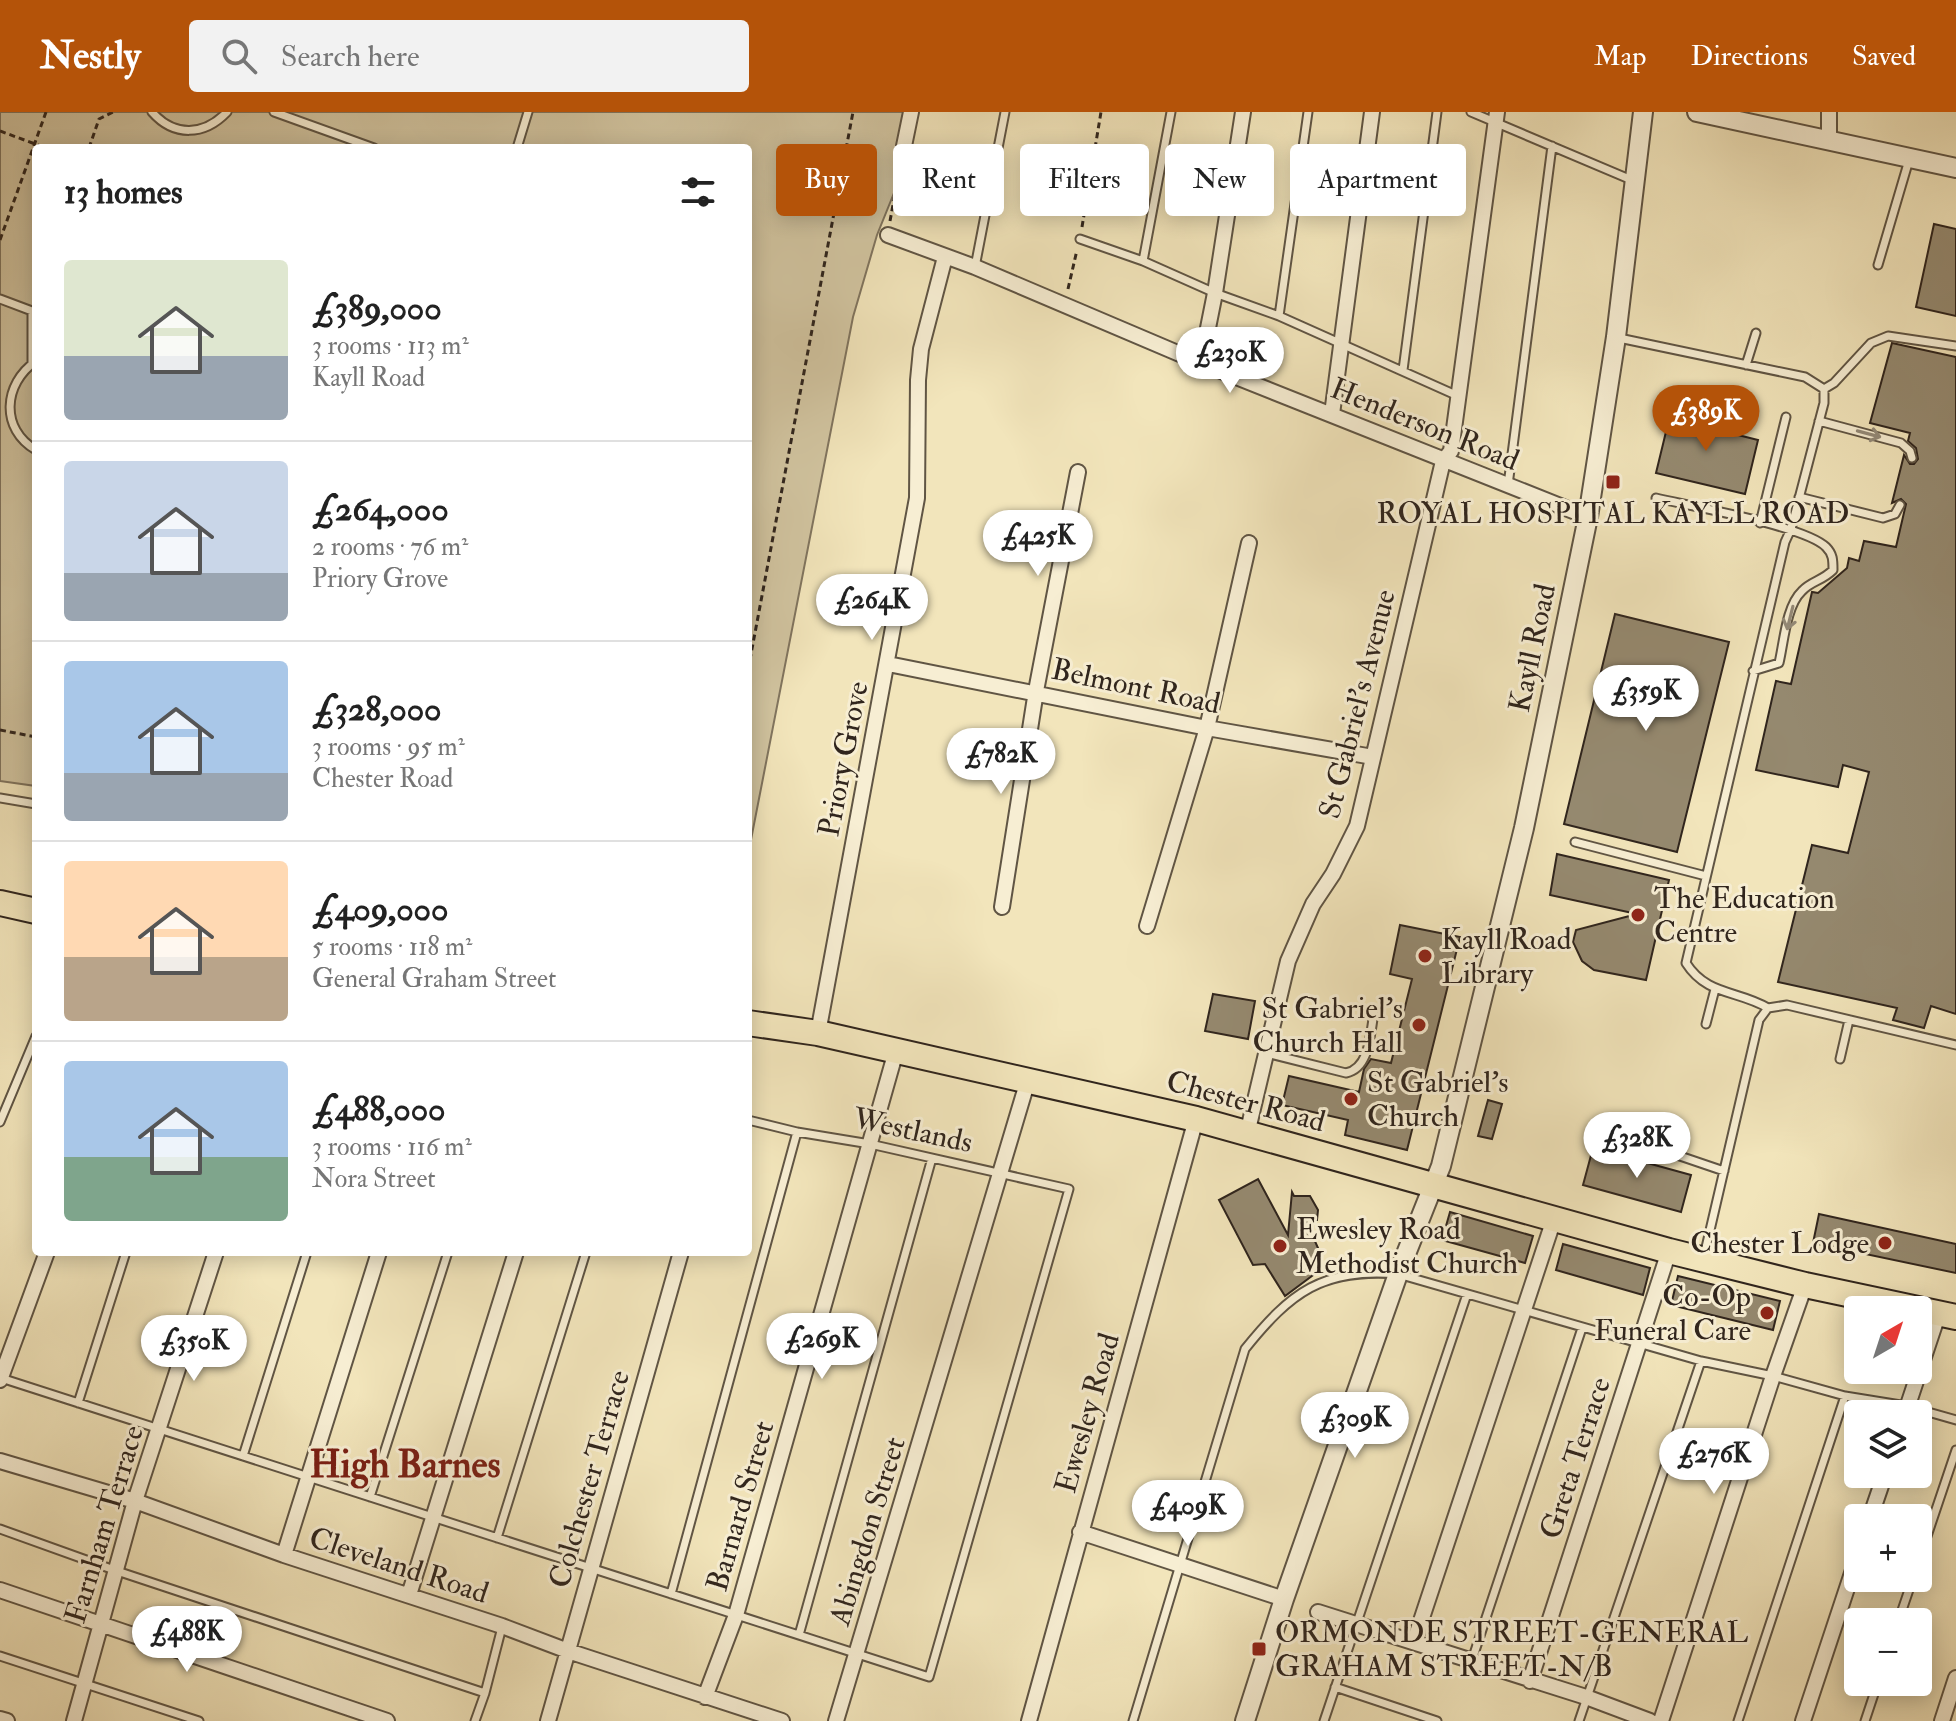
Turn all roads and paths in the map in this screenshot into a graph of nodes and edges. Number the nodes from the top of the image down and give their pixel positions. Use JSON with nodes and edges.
{"nodes":[{"id":1,"x":46,"y":112,"type":"edge"},
{"id":2,"x":113,"y":112,"type":"edge"},
{"id":3,"x":152,"y":112,"type":"edge"},
{"id":4,"x":227,"y":112,"type":"edge"},
{"id":5,"x":274,"y":112,"type":"edge"},
{"id":6,"x":528,"y":112,"type":"edge"},
{"id":7,"x":853,"y":112,"type":"edge"},
{"id":8,"x":911,"y":112,"type":"edge"},
{"id":9,"x":1005,"y":112,"type":"edge"},
{"id":10,"x":1101,"y":112,"type":"edge"},
{"id":11,"x":1171,"y":112,"type":"edge"},
{"id":12,"x":1243,"y":112,"type":"edge"},
{"id":13,"x":1308,"y":112,"type":"edge"},
{"id":14,"x":1372,"y":112,"type":"edge"},
{"id":15,"x":1437,"y":112,"type":"edge"},
{"id":16,"x":1471,"y":112,"type":"edge"},
{"id":17,"x":1643,"y":112,"type":"edge"},
{"id":18,"x":1697,"y":112,"type":"edge"},
{"id":19,"x":1829,"y":112,"type":"edge"},
{"id":20,"x":1496,"y":117,"type":"edge"},
{"id":21,"x":0,"y":131,"type":"edge"},
{"id":22,"x":1829,"y":139,"type":"junction"},
{"id":23,"x":35,"y":144,"type":"joint"},
{"id":24,"x":90,"y":144,"type":"edge"},
{"id":25,"x":363,"y":144,"type":"edge"},
{"id":26,"x":518,"y":144,"type":"edge"},
{"id":27,"x":904,"y":144,"type":"edge"},
{"id":28,"x":1552,"y":146,"type":"junction"},
{"id":29,"x":32,"y":152,"type":"edge"},
{"id":30,"x":1910,"y":158,"type":"junction"},
{"id":31,"x":1956,"y":168,"type":"edge"},
{"id":32,"x":1636,"y":182,"type":"junction"},
{"id":33,"x":893,"y":207,"type":"edge"},
{"id":34,"x":888,"y":235,"type":"joint"},
{"id":35,"x":1080,"y":239,"type":"junction"},
{"id":36,"x":0,"y":240,"type":"edge"},
{"id":37,"x":945,"y":257,"type":"junction"},
{"id":38,"x":1143,"y":261,"type":"junction"},
{"id":39,"x":1878,"y":265,"type":"dead end"},
{"id":40,"x":975,"y":267,"type":"junction"},
{"id":41,"x":1215,"y":293,"type":"junction"},
{"id":42,"x":0,"y":299,"type":"edge"},
{"id":43,"x":1064,"y":305,"type":"junction"},
{"id":44,"x":32,"y":311,"type":"edge"},
{"id":45,"x":1279,"y":316,"type":"junction"},
{"id":46,"x":1756,"y":333,"type":"dead end"},
{"id":47,"x":1616,"y":337,"type":"junction"},
{"id":48,"x":1342,"y":343,"type":"junction"},
{"id":49,"x":1956,"y":346,"type":"edge"},
{"id":50,"x":1201,"y":363,"type":"junction"},
{"id":51,"x":32,"y":364,"type":"edge"},
{"id":52,"x":1746,"y":365,"type":"junction"},
{"id":53,"x":1403,"y":370,"type":"junction"},
{"id":54,"x":1824,"y":389,"type":"junction"},
{"id":55,"x":1460,"y":397,"type":"junction"},
{"id":56,"x":1332,"y":414,"type":"junction"},
{"id":57,"x":1786,"y":417,"type":"dead end"},
{"id":58,"x":1819,"y":421,"type":"junction"},
{"id":59,"x":32,"y":447,"type":"edge"},
{"id":60,"x":1912,"y":458,"type":"dead end"},
{"id":61,"x":1443,"y":461,"type":"junction"},
{"id":62,"x":1078,"y":472,"type":"dead end"},
{"id":63,"x":1508,"y":485,"type":"junction"},
{"id":64,"x":1799,"y":497,"type":"junction"},
{"id":65,"x":1656,"y":498,"type":"dead end"},
{"id":66,"x":1900,"y":505,"type":"dead end"},
{"id":67,"x":1588,"y":517,"type":"junction"},
{"id":68,"x":1760,"y":523,"type":"junction"},
{"id":69,"x":1791,"y":529,"type":"junction"},
{"id":70,"x":1249,"y":543,"type":"dead end"},
{"id":71,"x":752,"y":649,"type":"edge"},
{"id":72,"x":888,"y":664,"type":"junction"},
{"id":73,"x":1753,"y":671,"type":"junction"},
{"id":74,"x":1036,"y":691,"type":"junction"},
{"id":75,"x":1207,"y":728,"type":"junction"},
{"id":76,"x":0,"y":730,"type":"edge"},
{"id":77,"x":32,"y":736,"type":"edge"},
{"id":78,"x":1373,"y":757,"type":"junction"},
{"id":79,"x":0,"y":798,"type":"edge"},
{"id":80,"x":32,"y":803,"type":"edge"},
{"id":81,"x":1575,"y":842,"type":"dead end"},
{"id":82,"x":1706,"y":876,"type":"junction"},
{"id":83,"x":1002,"y":907,"type":"dead end"},
{"id":84,"x":2,"y":909,"type":"edge"},
{"id":85,"x":32,"y":911,"type":"edge"},
{"id":86,"x":1147,"y":926,"type":"dead end"},
{"id":87,"x":1715,"y":989,"type":"junction"},
{"id":88,"x":1768,"y":1008,"type":"junction"},
{"id":89,"x":1374,"y":1013,"type":"dead end"},
{"id":90,"x":1849,"y":1020,"type":"junction"},
{"id":91,"x":752,"y":1024,"type":"edge"},
{"id":92,"x":1706,"y":1024,"type":"dead end"},
{"id":93,"x":818,"y":1033,"type":"junction"},
{"id":94,"x":1956,"y":1045,"type":"edge"},
{"id":95,"x":32,"y":1046,"type":"edge"},
{"id":96,"x":896,"y":1051,"type":"junction"},
{"id":97,"x":1266,"y":1053,"type":"junction"},
{"id":98,"x":1840,"y":1059,"type":"dead end"},
{"id":99,"x":1028,"y":1080,"type":"junction"},
{"id":100,"x":1196,"y":1119,"type":"junction"},
{"id":101,"x":752,"y":1121,"type":"edge"},
{"id":102,"x":0,"y":1122,"type":"edge"},
{"id":103,"x":797,"y":1132,"type":"junction"},
{"id":104,"x":1247,"y":1134,"type":"junction"},
{"id":105,"x":870,"y":1144,"type":"junction"},
{"id":106,"x":1671,"y":1153,"type":"dead end"},
{"id":107,"x":932,"y":1158,"type":"junction"},
{"id":108,"x":1724,"y":1171,"type":"junction"},
{"id":109,"x":1001,"y":1174,"type":"junction"},
{"id":110,"x":1435,"y":1187,"type":"junction"},
{"id":111,"x":1554,"y":1219,"type":"junction"},
{"id":112,"x":1669,"y":1251,"type":"junction"},
{"id":113,"x":46,"y":1256,"type":"edge"},
{"id":114,"x":125,"y":1256,"type":"edge"},
{"id":115,"x":215,"y":1256,"type":"edge"},
{"id":116,"x":306,"y":1256,"type":"edge"},
{"id":117,"x":378,"y":1256,"type":"edge"},
{"id":118,"x":447,"y":1256,"type":"edge"},
{"id":119,"x":515,"y":1256,"type":"edge"},
{"id":120,"x":585,"y":1256,"type":"edge"},
{"id":121,"x":680,"y":1256,"type":"edge"},
{"id":122,"x":1703,"y":1259,"type":"junction"},
{"id":123,"x":1398,"y":1274,"type":"junction"},
{"id":124,"x":1805,"y":1285,"type":"junction"},
{"id":125,"x":1467,"y":1294,"type":"junction"},
{"id":126,"x":1526,"y":1310,"type":"junction"},
{"id":127,"x":1948,"y":1314,"type":"edge"},
{"id":128,"x":1582,"y":1328,"type":"junction"},
{"id":129,"x":1640,"y":1343,"type":"junction"},
{"id":130,"x":1701,"y":1361,"type":"junction"},
{"id":131,"x":1773,"y":1376,"type":"junction"},
{"id":132,"x":0,"y":1378,"type":"edge"},
{"id":133,"x":1845,"y":1396,"type":"junction"},
{"id":134,"x":1862,"y":1400,"type":"edge"},
{"id":135,"x":1910,"y":1400,"type":"edge"},
{"id":136,"x":78,"y":1403,"type":"junction"},
{"id":137,"x":1932,"y":1415,"type":"edge"},
{"id":138,"x":1956,"y":1420,"type":"edge"},
{"id":139,"x":160,"y":1429,"type":"junction"},
{"id":140,"x":1956,"y":1450,"type":"edge"},
{"id":141,"x":243,"y":1456,"type":"junction"},
{"id":142,"x":0,"y":1461,"type":"edge"},
{"id":143,"x":309,"y":1477,"type":"junction"},
{"id":144,"x":370,"y":1497,"type":"junction"},
{"id":145,"x":135,"y":1501,"type":"junction"},
{"id":146,"x":433,"y":1517,"type":"junction"},
{"id":147,"x":1932,"y":1521,"type":"edge"},
{"id":148,"x":0,"y":1529,"type":"edge"},
{"id":149,"x":1080,"y":1532,"type":"junction"},
{"id":150,"x":497,"y":1538,"type":"junction"},
{"id":151,"x":284,"y":1555,"type":"junction"},
{"id":152,"x":1181,"y":1566,"type":"junction"},
{"id":153,"x":590,"y":1568,"type":"junction"},
{"id":154,"x":117,"y":1571,"type":"junction"},
{"id":155,"x":0,"y":1590,"type":"edge"},
{"id":156,"x":1846,"y":1592,"type":"edge"},
{"id":157,"x":671,"y":1594,"type":"junction"},
{"id":158,"x":409,"y":1595,"type":"junction"},
{"id":159,"x":1284,"y":1599,"type":"junction"},
{"id":160,"x":1318,"y":1612,"type":"dead end"},
{"id":161,"x":736,"y":1615,"type":"junction"},
{"id":162,"x":1356,"y":1623,"type":"junction"},
{"id":163,"x":101,"y":1625,"type":"junction"},
{"id":164,"x":502,"y":1626,"type":"junction"},
{"id":165,"x":799,"y":1635,"type":"junction"},
{"id":166,"x":1414,"y":1642,"type":"junction"},
{"id":167,"x":568,"y":1651,"type":"junction"},
{"id":168,"x":858,"y":1654,"type":"junction"},
{"id":169,"x":0,"y":1656,"type":"edge"},
{"id":170,"x":1472,"y":1660,"type":"junction"},
{"id":171,"x":1956,"y":1678,"type":"edge"},
{"id":172,"x":1530,"y":1681,"type":"junction"},
{"id":173,"x":83,"y":1683,"type":"junction"},
{"id":174,"x":1335,"y":1687,"type":"junction"},
{"id":175,"x":485,"y":1693,"type":"junction"},
{"id":176,"x":1873,"y":1696,"type":"edge"},
{"id":177,"x":705,"y":1697,"type":"junction"},
{"id":178,"x":1586,"y":1697,"type":"junction"},
{"id":179,"x":0,"y":1719,"type":"edge"},
{"id":180,"x":551,"y":1720,"type":"edge"},
{"id":181,"x":7,"y":1721,"type":"edge"},
{"id":182,"x":74,"y":1721,"type":"edge"},
{"id":183,"x":199,"y":1721,"type":"edge"},
{"id":184,"x":387,"y":1721,"type":"edge"},
{"id":185,"x":475,"y":1721,"type":"edge"},
{"id":186,"x":782,"y":1721,"type":"edge"},
{"id":187,"x":836,"y":1721,"type":"edge"},
{"id":188,"x":1029,"y":1721,"type":"edge"},
{"id":189,"x":1133,"y":1721,"type":"edge"},
{"id":190,"x":1245,"y":1721,"type":"edge"},
{"id":191,"x":1324,"y":1721,"type":"edge"},
{"id":192,"x":1437,"y":1721,"type":"edge"},
{"id":193,"x":1579,"y":1721,"type":"edge"},
{"id":194,"x":1650,"y":1721,"type":"edge"},
{"id":195,"x":1661,"y":1721,"type":"edge"},
{"id":196,"x":1738,"y":1721,"type":"edge"},
{"id":197,"x":1803,"y":1721,"type":"edge"},
{"id":198,"x":1865,"y":1721,"type":"edge"},
{"id":199,"x":1942,"y":1721,"type":"edge"}],
"edges":[{"from":1,"to":23,"type":"path"},
{"from":2,"to":24,"type":"path"},
{"from":3,"to":4,"type":"lane"},
{"from":5,"to":25,"type":"lane"},
{"from":6,"to":26,"type":"lane"},
{"from":7,"to":71,"type":"path"},
{"from":8,"to":27,"type":"street"},
{"from":9,"to":40,"type":"lane"},
{"from":10,"to":35,"type":"path"},
{"from":11,"to":38,"type":"lane"},
{"from":12,"to":41,"type":"street"},
{"from":13,"to":45,"type":"lane"},
{"from":14,"to":48,"type":"street"},
{"from":15,"to":53,"type":"lane"},
{"from":16,"to":20,"type":"lane"},
{"from":17,"to":32,"type":"street","name":"Kayll Road"},
{"from":18,"to":22,"type":"street"},
{"from":19,"to":22,"type":"street"},
{"from":20,"to":28,"type":"lane"},
{"from":20,"to":55,"type":"street","name":"St Gabriel's Avenue"},
{"from":21,"to":23,"type":"path"},
{"from":22,"to":30,"type":"street"},
{"from":28,"to":32,"type":"lane"},
{"from":28,"to":63,"type":"lane"},
{"from":29,"to":36,"type":"path"},
{"from":30,"to":31,"type":"street"},
{"from":30,"to":39,"type":"lane"},
{"from":32,"to":47,"type":"street","name":"Kayll Road"},
{"from":33,"to":34,"type":"path"},
{"from":34,"to":37,"type":"street","name":"Henderson Road"},
{"from":35,"to":38,"type":"lane"},
{"from":35,"to":43,"type":"path"},
{"from":37,"to":40,"type":"street","name":"Henderson Road"},
{"from":37,"to":72,"type":"street","name":"Priory Grove"},
{"from":38,"to":41,"type":"lane"},
{"from":40,"to":43,"type":"street","name":"Henderson Road"},
{"from":41,"to":45,"type":"lane"},
{"from":41,"to":50,"type":"street"},
{"from":42,"to":44,"type":"lane"},
{"from":43,"to":50,"type":"street","name":"Henderson Road"},
{"from":45,"to":48,"type":"lane"},
{"from":46,"to":52,"type":"lane"},
{"from":47,"to":52,"type":"lane"},
{"from":47,"to":67,"type":"street","name":"Kayll Road"},
{"from":48,"to":53,"type":"lane"},
{"from":48,"to":56,"type":"street"},
{"from":49,"to":54,"type":"lane"},
{"from":50,"to":56,"type":"street","name":"Henderson Road"},
{"from":51,"to":59,"type":"lane"},
{"from":52,"to":54,"type":"lane"},
{"from":53,"to":55,"type":"lane"},
{"from":54,"to":58,"type":"lane"},
{"from":55,"to":61,"type":"street","name":"St Gabriel's Avenue"},
{"from":56,"to":61,"type":"street","name":"Henderson Road"},
{"from":57,"to":68,"type":"lane"},
{"from":58,"to":60,"type":"lane","one_way":true},
{"from":58,"to":64,"type":"lane"},
{"from":61,"to":63,"type":"street","name":"Henderson Road"},
{"from":61,"to":78,"type":"street","name":"St Gabriel's Avenue"},
{"from":62,"to":74,"type":"street"},
{"from":63,"to":67,"type":"street","name":"Henderson Road"},
{"from":64,"to":66,"type":"lane"},
{"from":64,"to":69,"type":"lane"},
{"from":65,"to":68,"type":"lane"},
{"from":67,"to":110,"type":"street","name":"Kayll Road"},
{"from":68,"to":69,"type":"lane"},
{"from":69,"to":73,"type":"lane"},
{"from":69,"to":73,"type":"lane","one_way":true},
{"from":70,"to":75,"type":"street"},
{"from":72,"to":74,"type":"street","name":"Belmont Road"},
{"from":72,"to":93,"type":"street","name":"Priory Grove"},
{"from":73,"to":82,"type":"lane"},
{"from":74,"to":75,"type":"street","name":"Belmont Road"},
{"from":74,"to":83,"type":"street"},
{"from":75,"to":78,"type":"street","name":"Belmont Road"},
{"from":75,"to":86,"type":"street"},
{"from":76,"to":77,"type":"path"},
{"from":78,"to":97,"type":"street","name":"St Gabriel's Avenue"},
{"from":79,"to":80,"type":"lane"},
{"from":81,"to":82,"type":"lane"},
{"from":82,"to":87,"type":"lane"},
{"from":84,"to":85,"type":"main road"},
{"from":87,"to":88,"type":"lane"},
{"from":87,"to":92,"type":"lane"},
{"from":88,"to":90,"type":"lane"},
{"from":88,"to":108,"type":"lane"},
{"from":89,"to":97,"type":"lane"},
{"from":90,"to":94,"type":"lane"},
{"from":90,"to":98,"type":"lane"},
{"from":91,"to":93,"type":"main road","name":"Chester Road"},
{"from":93,"to":96,"type":"main road","name":"Chester Road"},
{"from":95,"to":102,"type":"lane"},
{"from":96,"to":99,"type":"main road","name":"Chester Road"},
{"from":96,"to":105,"type":"street","name":"Barnard Street"},
{"from":97,"to":104,"type":"street","name":"St Gabriel's Avenue"},
{"from":99,"to":100,"type":"main road","name":"Chester Road"},
{"from":99,"to":109,"type":"street","name":"Abingdon Street"},
{"from":100,"to":104,"type":"main road","name":"Chester Road"},
{"from":100,"to":149,"type":"street","name":"Ewesley Road"},
{"from":101,"to":103,"type":"lane","name":"Westlands"},
{"from":103,"to":105,"type":"lane","name":"Westlands"},
{"from":103,"to":157,"type":"lane"},
{"from":104,"to":110,"type":"main road","name":"Chester Road"},
{"from":105,"to":107,"type":"lane","name":"Westlands"},
{"from":105,"to":161,"type":"street","name":"Barnard Street"},
{"from":106,"to":108,"type":"lane"},
{"from":107,"to":109,"type":"lane","name":"Westlands"},
{"from":107,"to":165,"type":"lane"},
{"from":108,"to":122,"type":"lane"},
{"from":109,"to":168,"type":"street","name":"Abingdon Street"},
{"from":109,"to":168,"type":"lane","name":"Westlands"},
{"from":110,"to":111,"type":"main road","name":"Chester Road"},
{"from":110,"to":123,"type":"street","name":"Kayll Road"},
{"from":111,"to":112,"type":"main road","name":"Chester Road"},
{"from":111,"to":126,"type":"street"},
{"from":112,"to":122,"type":"main road","name":"Chester Road"},
{"from":112,"to":129,"type":"street","name":"Greta Terrace"},
{"from":113,"to":132,"type":"street"},
{"from":114,"to":136,"type":"lane"},
{"from":115,"to":139,"type":"street","name":"Farnham Terrace"},
{"from":116,"to":141,"type":"lane"},
{"from":117,"to":143,"type":"street"},
{"from":118,"to":144,"type":"lane"},
{"from":119,"to":146,"type":"street"},
{"from":120,"to":150,"type":"lane"},
{"from":121,"to":153,"type":"street","name":"Colchester Terrace"},
{"from":122,"to":124,"type":"main road","name":"Chester Road"},
{"from":123,"to":125,"type":"lane"},
{"from":123,"to":152,"type":"lane"},
{"from":123,"to":159,"type":"street","name":"Kayll Road"},
{"from":124,"to":127,"type":"main road","name":"Chester Road"},
{"from":124,"to":131,"type":"street"},
{"from":125,"to":126,"type":"lane"},
{"from":125,"to":162,"type":"lane"},
{"from":126,"to":128,"type":"lane"},
{"from":126,"to":166,"type":"street"},
{"from":127,"to":135,"type":"street"},
{"from":128,"to":129,"type":"lane"},
{"from":128,"to":170,"type":"lane"},
{"from":129,"to":130,"type":"lane"},
{"from":129,"to":172,"type":"street","name":"Greta Terrace"},
{"from":130,"to":131,"type":"lane"},
{"from":130,"to":178,"type":"lane"},
{"from":131,"to":133,"type":"lane"},
{"from":131,"to":195,"type":"street"},
{"from":132,"to":136,"type":"lane"},
{"from":133,"to":134,"type":"lane"},
{"from":133,"to":196,"type":"lane"},
{"from":136,"to":139,"type":"lane"},
{"from":137,"to":138,"type":"lane"},
{"from":139,"to":141,"type":"lane"},
{"from":139,"to":145,"type":"street","name":"Farnham Terrace"},
{"from":140,"to":147,"type":"lane"},
{"from":141,"to":143,"type":"lane"},
{"from":142,"to":145,"type":"street","name":"Cleveland Road"},
{"from":143,"to":144,"type":"lane"},
{"from":143,"to":151,"type":"street"},
{"from":144,"to":146,"type":"lane"},
{"from":145,"to":151,"type":"street","name":"Cleveland Road"},
{"from":145,"to":154,"type":"street","name":"Farnham Terrace"},
{"from":146,"to":150,"type":"lane"},
{"from":146,"to":158,"type":"street"},
{"from":148,"to":154,"type":"lane"},
{"from":149,"to":152,"type":"street"},
{"from":149,"to":188,"type":"street","name":"Ewesley Road"},
{"from":150,"to":153,"type":"lane"},
{"from":151,"to":158,"type":"street","name":"Cleveland Road"},
{"from":152,"to":159,"type":"street"},
{"from":152,"to":189,"type":"lane"},
{"from":153,"to":157,"type":"lane"},
{"from":153,"to":167,"type":"street","name":"Colchester Terrace"},
{"from":154,"to":163,"type":"street","name":"Farnham Terrace"},
{"from":154,"to":175,"type":"lane"},
{"from":155,"to":163,"type":"street"},
{"from":156,"to":197,"type":"street"},
{"from":157,"to":161,"type":"lane"},
{"from":158,"to":164,"type":"street","name":"Cleveland Road"},
{"from":159,"to":190,"type":"street","name":"Kayll Road"},
{"from":160,"to":162,"type":"street"},
{"from":161,"to":165,"type":"lane"},
{"from":161,"to":177,"type":"street","name":"Barnard Street"},
{"from":162,"to":166,"type":"street"},
{"from":162,"to":174,"type":"lane"},
{"from":163,"to":173,"type":"street","name":"Farnham Terrace"},
{"from":163,"to":184,"type":"street"},
{"from":164,"to":167,"type":"street","name":"Cleveland Road"},
{"from":164,"to":175,"type":"lane"},
{"from":165,"to":168,"type":"lane"},
{"from":166,"to":170,"type":"street"},
{"from":167,"to":177,"type":"street","name":"Cleveland Road"},
{"from":167,"to":180,"type":"street","name":"Colchester Terrace"},
{"from":168,"to":187,"type":"street","name":"Abingdon Street"},
{"from":169,"to":173,"type":"lane"},
{"from":170,"to":172,"type":"street"},
{"from":171,"to":199,"type":"street"},
{"from":172,"to":178,"type":"street"},
{"from":173,"to":182,"type":"street","name":"Farnham Terrace"},
{"from":173,"to":183,"type":"lane"},
{"from":174,"to":191,"type":"lane"},
{"from":174,"to":192,"type":"lane"},
{"from":175,"to":185,"type":"lane"},
{"from":176,"to":198,"type":"lane"},
{"from":177,"to":186,"type":"street","name":"Cleveland Road"},
{"from":178,"to":193,"type":"lane"},
{"from":178,"to":194,"type":"street"},
{"from":179,"to":181,"type":"street"}]}
